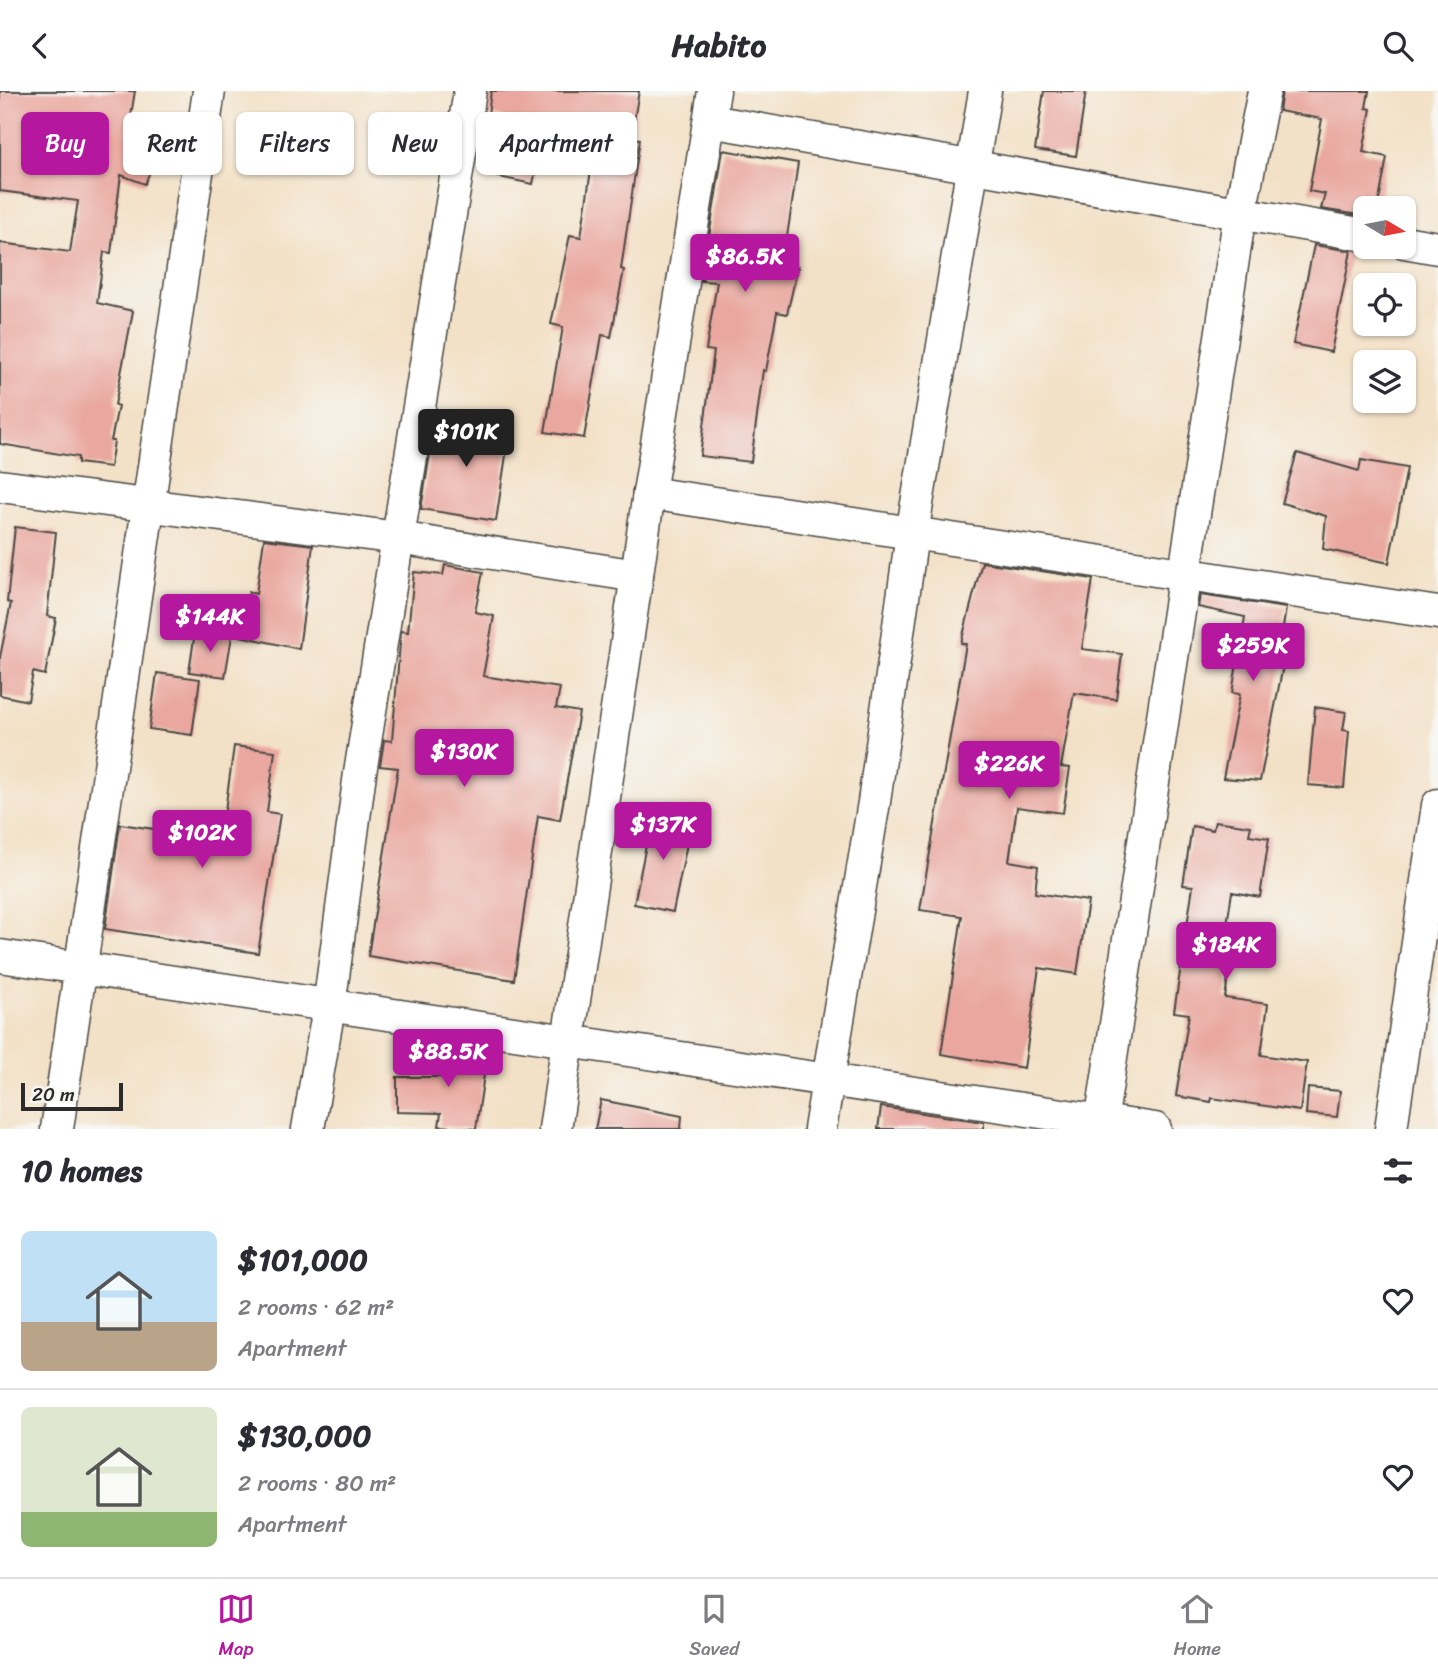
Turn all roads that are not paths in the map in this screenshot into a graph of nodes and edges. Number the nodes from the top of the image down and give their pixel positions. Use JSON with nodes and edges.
{"nodes":[{"id":1,"x":209,"y":91,"type":"edge"},
{"id":2,"x":470,"y":91,"type":"edge"},
{"id":3,"x":985,"y":91,"type":"edge"},
{"id":4,"x":1264,"y":91,"type":"edge"},
{"id":5,"x":712,"y":106,"type":"edge"},
{"id":6,"x":973,"y":167,"type":"junction"},
{"id":7,"x":1240,"y":213,"type":"junction"},
{"id":8,"x":1353,"y":234,"type":"edge"},
{"id":9,"x":1416,"y":244,"type":"edge"},
{"id":10,"x":1438,"y":247,"type":"edge"},
{"id":11,"x":0,"y":486,"type":"edge"},
{"id":12,"x":649,"y":493,"type":"junction"},
{"id":13,"x":149,"y":504,"type":"junction"},
{"id":14,"x":912,"y":534,"type":"junction"},
{"id":15,"x":398,"y":538,"type":"junction"},
{"id":16,"x":1188,"y":573,"type":"junction"},
{"id":17,"x":637,"y":576,"type":"junction"},
{"id":18,"x":1438,"y":613,"type":"edge"},
{"id":19,"x":1438,"y":805,"type":"edge"},
{"id":20,"x":0,"y":956,"type":"edge"},
{"id":21,"x":82,"y":968,"type":"junction"},
{"id":22,"x":329,"y":1007,"type":"junction"},
{"id":23,"x":569,"y":1043,"type":"junction"},
{"id":24,"x":828,"y":1080,"type":"junction"},
{"id":25,"x":1101,"y":1125,"type":"edge"},
{"id":26,"x":57,"y":1129,"type":"edge"},
{"id":27,"x":307,"y":1129,"type":"edge"},
{"id":28,"x":555,"y":1129,"type":"edge"},
{"id":29,"x":820,"y":1129,"type":"edge"},
{"id":30,"x":1156,"y":1129,"type":"edge"},
{"id":31,"x":1391,"y":1129,"type":"edge"}],
"edges":[{"from":1,"to":13,"type":"street"},
{"from":2,"to":15,"type":"street"},
{"from":3,"to":6,"type":"street"},
{"from":4,"to":7,"type":"street"},
{"from":5,"to":6,"type":"street"},
{"from":5,"to":12,"type":"street"},
{"from":6,"to":7,"type":"street"},
{"from":6,"to":14,"type":"street"},
{"from":7,"to":8,"type":"street"},
{"from":7,"to":16,"type":"street"},
{"from":9,"to":10,"type":"street"},
{"from":11,"to":13,"type":"street"},
{"from":12,"to":14,"type":"street"},
{"from":12,"to":17,"type":"street"},
{"from":13,"to":15,"type":"street"},
{"from":13,"to":21,"type":"street"},
{"from":14,"to":16,"type":"street"},
{"from":14,"to":24,"type":"street"},
{"from":15,"to":17,"type":"street"},
{"from":15,"to":22,"type":"street"},
{"from":16,"to":18,"type":"street"},
{"from":16,"to":25,"type":"street"},
{"from":17,"to":23,"type":"street"},
{"from":19,"to":31,"type":"street"},
{"from":20,"to":21,"type":"street"},
{"from":21,"to":22,"type":"street"},
{"from":21,"to":26,"type":"street"},
{"from":22,"to":23,"type":"street"},
{"from":22,"to":27,"type":"street"},
{"from":23,"to":24,"type":"street"},
{"from":23,"to":28,"type":"street"},
{"from":24,"to":25,"type":"street"},
{"from":24,"to":29,"type":"street"},
{"from":25,"to":30,"type":"street"}]}
